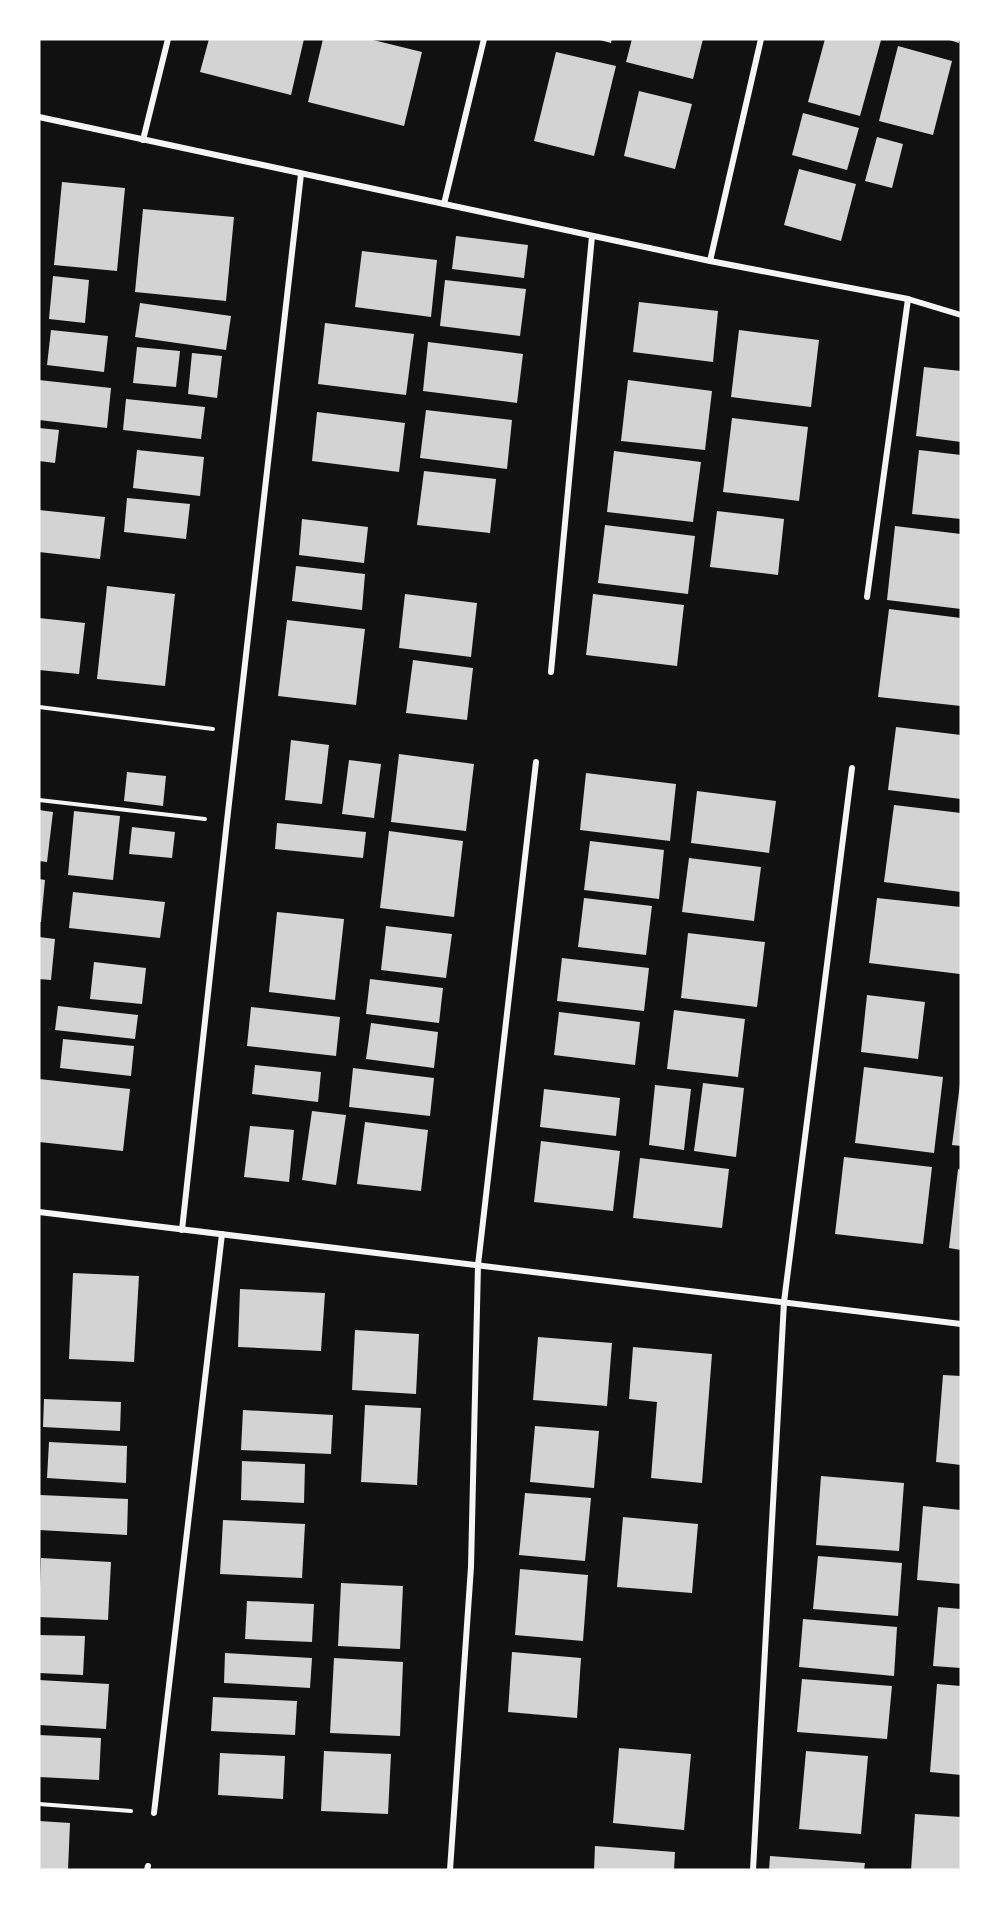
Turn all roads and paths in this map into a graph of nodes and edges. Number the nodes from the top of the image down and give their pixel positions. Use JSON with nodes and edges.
{"nodes":[{"id":1,"x":168,"y":39,"type":"edge"},
{"id":2,"x":484,"y":39,"type":"edge"},
{"id":3,"x":761,"y":39,"type":"edge"},
{"id":4,"x":39,"y":117,"type":"edge"},
{"id":5,"x":143,"y":140,"type":"junction"},
{"id":6,"x":301,"y":174,"type":"junction"},
{"id":7,"x":444,"y":204,"type":"junction"},
{"id":8,"x":592,"y":236,"type":"junction"},
{"id":9,"x":710,"y":261,"type":"junction"},
{"id":10,"x":908,"y":299,"type":"junction"},
{"id":11,"x":961,"y":315,"type":"edge"},
{"id":12,"x":867,"y":597,"type":"dead end"},
{"id":13,"x":551,"y":672,"type":"dead end"},
{"id":14,"x":39,"y":708,"type":"edge"},
{"id":15,"x":238,"y":732,"type":"junction"},
{"id":16,"x":536,"y":762,"type":"dead end"},
{"id":17,"x":852,"y":768,"type":"dead end"},
{"id":18,"x":39,"y":800,"type":"edge"},
{"id":19,"x":227,"y":821,"type":"junction"},
{"id":20,"x":39,"y":1212,"type":"edge"},
{"id":21,"x":182,"y":1230,"type":"junction"},
{"id":22,"x":222,"y":1234,"type":"junction"},
{"id":23,"x":478,"y":1265,"type":"junction"},
{"id":24,"x":784,"y":1302,"type":"junction"},
{"id":25,"x":961,"y":1324,"type":"edge"},
{"id":26,"x":39,"y":1804,"type":"edge"},
{"id":27,"x":154,"y":1813,"type":"joint"},
{"id":28,"x":450,"y":1870,"type":"edge"},
{"id":29,"x":753,"y":1870,"type":"edge"}],
"edges":[{"from":1,"to":5,"type":"street"},
{"from":2,"to":7,"type":"street"},
{"from":3,"to":9,"type":"street"},
{"from":4,"to":5,"type":"street"},
{"from":5,"to":6,"type":"street"},
{"from":6,"to":7,"type":"street"},
{"from":6,"to":15,"type":"street"},
{"from":7,"to":8,"type":"street"},
{"from":8,"to":9,"type":"street"},
{"from":8,"to":13,"type":"street"},
{"from":9,"to":10,"type":"street"},
{"from":10,"to":11,"type":"street"},
{"from":10,"to":12,"type":"street"},
{"from":14,"to":15,"type":"path"},
{"from":15,"to":19,"type":"street"},
{"from":16,"to":23,"type":"street"},
{"from":17,"to":24,"type":"street"},
{"from":18,"to":19,"type":"path"},
{"from":19,"to":21,"type":"street"},
{"from":20,"to":21,"type":"street"},
{"from":21,"to":22,"type":"street"},
{"from":22,"to":23,"type":"street"},
{"from":22,"to":27,"type":"street"},
{"from":23,"to":24,"type":"street"},
{"from":23,"to":28,"type":"street"},
{"from":24,"to":25,"type":"street"},
{"from":24,"to":29,"type":"street"},
{"from":26,"to":27,"type":"path"}]}
